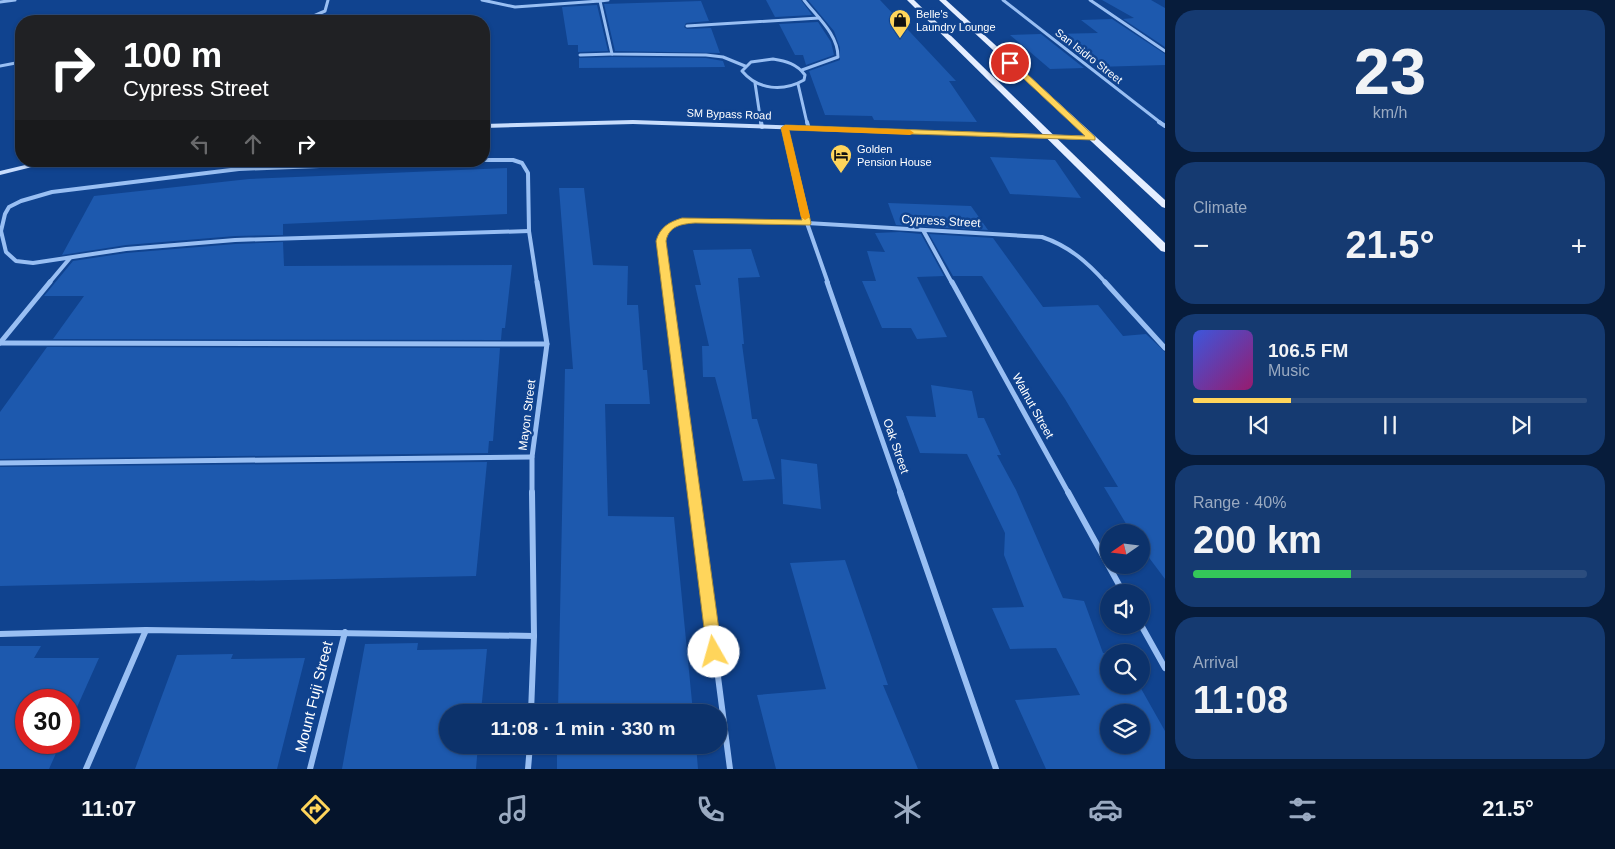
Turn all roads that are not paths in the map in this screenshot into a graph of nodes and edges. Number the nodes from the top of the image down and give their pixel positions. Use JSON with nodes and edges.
{"nodes":[{"id":1,"x":15,"y":0,"type":"edge"},
{"id":2,"x":328,"y":0,"type":"edge"},
{"id":3,"x":482,"y":0,"type":"edge"},
{"id":4,"x":608,"y":0,"type":"edge"},
{"id":5,"x":804,"y":0,"type":"edge"},
{"id":6,"x":910,"y":0,"type":"edge"},
{"id":7,"x":942,"y":0,"type":"edge"},
{"id":8,"x":1003,"y":0,"type":"edge"},
{"id":9,"x":1090,"y":0,"type":"edge"},
{"id":10,"x":600,"y":1,"type":"edge"},
{"id":11,"x":0,"y":2,"type":"edge"},
{"id":12,"x":316,"y":15,"type":"edge"},
{"id":13,"x":819,"y":18,"type":"junction"},
{"id":14,"x":687,"y":26,"type":"dead end"},
{"id":15,"x":1165,"y":51,"type":"edge"},
{"id":16,"x":612,"y":54,"type":"junction"},
{"id":17,"x":580,"y":55,"type":"dead end"},
{"id":18,"x":15,"y":63,"type":"edge"},
{"id":19,"x":0,"y":66,"type":"edge"},
{"id":20,"x":745,"y":66,"type":"junction"},
{"id":21,"x":802,"y":70,"type":"junction"},
{"id":22,"x":754,"y":83,"type":"junction"},
{"id":23,"x":798,"y":84,"type":"junction"},
{"id":24,"x":490,"y":126,"type":"edge"},
{"id":25,"x":1165,"y":126,"type":"edge"},
{"id":26,"x":762,"y":127,"type":"junction"},
{"id":27,"x":785,"y":128,"type":"junction"},
{"id":28,"x":810,"y":129,"type":"junction"},
{"id":29,"x":1050,"y":137,"type":"junction"},
{"id":30,"x":1092,"y":138,"type":"junction"},
{"id":31,"x":490,"y":160,"type":"edge"},
{"id":32,"x":27,"y":167,"type":"edge"},
{"id":33,"x":292,"y":167,"type":"edge"},
{"id":34,"x":0,"y":173,"type":"edge"},
{"id":35,"x":1165,"y":205,"type":"edge"},
{"id":36,"x":807,"y":223,"type":"junction"},
{"id":37,"x":923,"y":230,"type":"junction"},
{"id":38,"x":529,"y":231,"type":"junction"},
{"id":39,"x":1165,"y":249,"type":"edge"},
{"id":40,"x":70,"y":258,"type":"junction"},
{"id":41,"x":0,"y":343,"type":"edge"},
{"id":42,"x":548,"y":344,"type":"junction"},
{"id":43,"x":1165,"y":348,"type":"edge"},
{"id":44,"x":532,"y":457,"type":"junction"},
{"id":45,"x":0,"y":463,"type":"edge"},
{"id":46,"x":1119,"y":584,"type":"edge"},
{"id":47,"x":146,"y":630,"type":"junction"},
{"id":48,"x":345,"y":632,"type":"junction"},
{"id":49,"x":0,"y":634,"type":"edge"},
{"id":50,"x":1146,"y":634,"type":"edge"},
{"id":51,"x":534,"y":636,"type":"junction"},
{"id":52,"x":1165,"y":668,"type":"edge"},
{"id":53,"x":531,"y":704,"type":"edge"},
{"id":54,"x":529,"y":754,"type":"edge"},
{"id":55,"x":86,"y":769,"type":"edge"},
{"id":56,"x":310,"y":769,"type":"edge"},
{"id":57,"x":528,"y":769,"type":"edge"},
{"id":58,"x":730,"y":769,"type":"edge"},
{"id":59,"x":996,"y":769,"type":"edge"}],
"edges":[{"from":1,"to":11,"type":"street"},
{"from":2,"to":12,"type":"street"},
{"from":3,"to":10,"type":"street"},
{"from":4,"to":10,"type":"street"},
{"from":5,"to":13,"type":"street"},
{"from":6,"to":29,"type":"main road"},
{"from":7,"to":30,"type":"main road"},
{"from":8,"to":25,"type":"street","name":"San Isidro Street"},
{"from":9,"to":15,"type":"street"},
{"from":10,"to":16,"type":"street"},
{"from":13,"to":14,"type":"street"},
{"from":13,"to":21,"type":"street"},
{"from":16,"to":17,"type":"street"},
{"from":16,"to":20,"type":"street"},
{"from":18,"to":19,"type":"street"},
{"from":20,"to":21,"type":"street"},
{"from":20,"to":22,"type":"street"},
{"from":21,"to":23,"type":"street"},
{"from":22,"to":23,"type":"street"},
{"from":22,"to":26,"type":"street"},
{"from":23,"to":28,"type":"street"},
{"from":24,"to":26,"type":"street","name":"SM Bypass Road"},
{"from":26,"to":27,"type":"street","name":"SM Bypass Road"},
{"from":27,"to":28,"type":"street","name":"SM Bypass Road"},
{"from":27,"to":36,"type":"street","name":"Oak Street"},
{"from":28,"to":29,"type":"street","name":"SM Bypass Road"},
{"from":29,"to":30,"type":"street","name":"SM Bypass Road"},
{"from":29,"to":39,"type":"main road"},
{"from":30,"to":35,"type":"main road"},
{"from":31,"to":38,"type":"street","name":"Mayon Street"},
{"from":32,"to":34,"type":"street"},
{"from":33,"to":40,"type":"street"},
{"from":36,"to":37,"type":"street","name":"Cypress Street"},
{"from":36,"to":58,"type":"street","name":"Cypress Street"},
{"from":36,"to":59,"type":"street","name":"Oak Street"},
{"from":37,"to":43,"type":"street","name":"Cypress Street"},
{"from":37,"to":46,"type":"street","name":"Walnut Street"},
{"from":38,"to":40,"type":"street"},
{"from":38,"to":42,"type":"street","name":"Mayon Street"},
{"from":40,"to":41,"type":"street"},
{"from":41,"to":42,"type":"street"},
{"from":42,"to":44,"type":"street","name":"Mayon Street"},
{"from":44,"to":45,"type":"street"},
{"from":44,"to":51,"type":"street","name":"Mayon Street"},
{"from":47,"to":48,"type":"street"},
{"from":47,"to":49,"type":"street"},
{"from":47,"to":55,"type":"street"},
{"from":48,"to":51,"type":"street"},
{"from":48,"to":56,"type":"street","name":"Mount Fuji Street"},
{"from":50,"to":52,"type":"street"},
{"from":51,"to":53,"type":"street","name":"Mayon Street"},
{"from":54,"to":57,"type":"street"}]}
